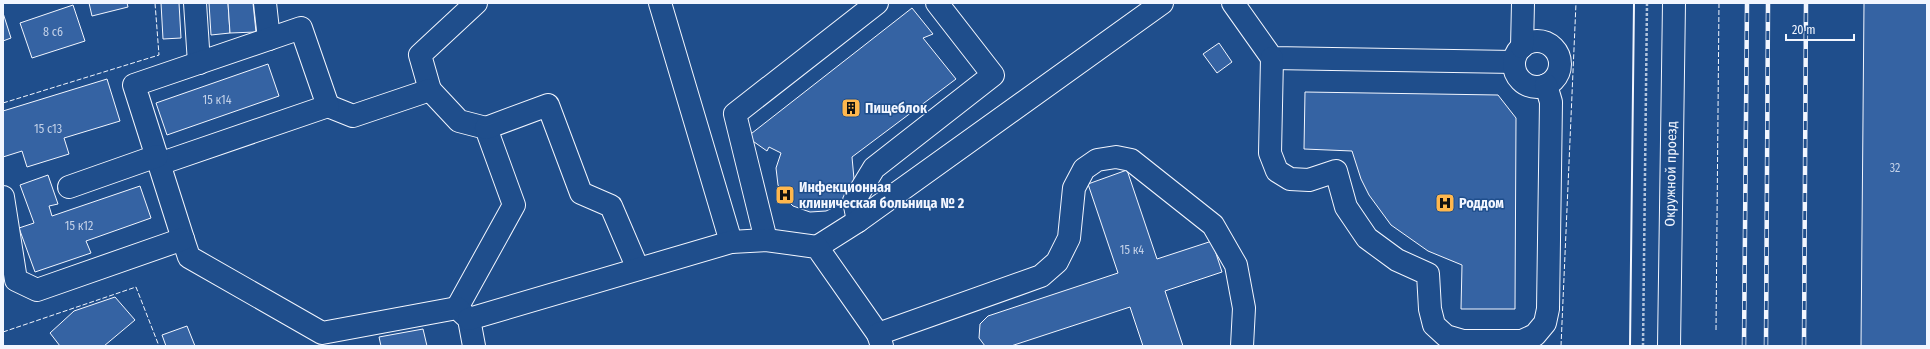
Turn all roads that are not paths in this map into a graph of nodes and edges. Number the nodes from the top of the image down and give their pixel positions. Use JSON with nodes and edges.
{"nodes":[{"id":1,"x":195,"y":3,"type":"edge"},
{"id":2,"x":265,"y":3,"type":"edge"},
{"id":3,"x":476,"y":3,"type":"edge"},
{"id":4,"x":660,"y":3,"type":"edge"},
{"id":5,"x":877,"y":3,"type":"edge"},
{"id":6,"x":937,"y":3,"type":"edge"},
{"id":7,"x":1162,"y":3,"type":"edge"},
{"id":8,"x":1233,"y":3,"type":"edge"},
{"id":9,"x":1523,"y":3,"type":"edge"},
{"id":10,"x":1674,"y":3,"type":"edge"},
{"id":11,"x":269,"y":39,"type":"junction"},
{"id":12,"x":1518,"y":54,"type":"junction"},
{"id":13,"x":1272,"y":58,"type":"junction"},
{"id":14,"x":199,"y":63,"type":"junction"},
{"id":15,"x":1546,"y":85,"type":"junction"},
{"id":16,"x":430,"y":90,"type":"junction"},
{"id":17,"x":328,"y":106,"type":"junction"},
{"id":18,"x":486,"y":128,"type":"junction"},
{"id":19,"x":158,"y":160,"type":"junction"},
{"id":20,"x":69,"y":187,"type":"dead end"},
{"id":21,"x":3,"y":198,"type":"edge"},
{"id":22,"x":858,"y":221,"type":"junction"},
{"id":23,"x":183,"y":239,"type":"junction"},
{"id":24,"x":766,"y":240,"type":"junction"},
{"id":25,"x":731,"y":242,"type":"junction"},
{"id":26,"x":817,"y":247,"type":"junction"},
{"id":27,"x":638,"y":269,"type":"junction"},
{"id":28,"x":463,"y":314,"type":"junction"},
{"id":29,"x":323,"y":339,"type":"edge"},
{"id":30,"x":880,"y":340,"type":"edge"},
{"id":31,"x":474,"y":346,"type":"edge"},
{"id":32,"x":1242,"y":346,"type":"edge"},
{"id":33,"x":1668,"y":346,"type":"edge"}],
"edges":[{"from":1,"to":14,"type":"street"},
{"from":2,"to":11,"type":"street"},
{"from":3,"to":16,"type":"street"},
{"from":4,"to":25,"type":"street"},
{"from":5,"to":24,"type":"street"},
{"from":6,"to":22,"type":"street"},
{"from":7,"to":22,"type":"street"},
{"from":8,"to":13,"type":"street"},
{"from":9,"to":12,"type":"street"},
{"from":10,"to":33,"type":"street","name":"Окружной проезд"},
{"from":11,"to":14,"type":"street"},
{"from":11,"to":17,"type":"street"},
{"from":12,"to":13,"type":"street"},
{"from":12,"to":15,"type":"street"},
{"from":12,"to":15,"type":"street"},
{"from":13,"to":15,"type":"street"},
{"from":14,"to":19,"type":"street"},
{"from":16,"to":17,"type":"street"},
{"from":16,"to":18,"type":"street"},
{"from":17,"to":19,"type":"street"},
{"from":18,"to":27,"type":"street"},
{"from":18,"to":28,"type":"street"},
{"from":19,"to":20,"type":"street"},
{"from":19,"to":23,"type":"street"},
{"from":21,"to":23,"type":"street"},
{"from":22,"to":26,"type":"street"},
{"from":23,"to":29,"type":"street"},
{"from":24,"to":25,"type":"street"},
{"from":24,"to":26,"type":"street"},
{"from":25,"to":27,"type":"street"},
{"from":26,"to":30,"type":"street"},
{"from":27,"to":28,"type":"street"},
{"from":28,"to":29,"type":"street"},
{"from":28,"to":31,"type":"street"},
{"from":30,"to":32,"type":"street"}]}
